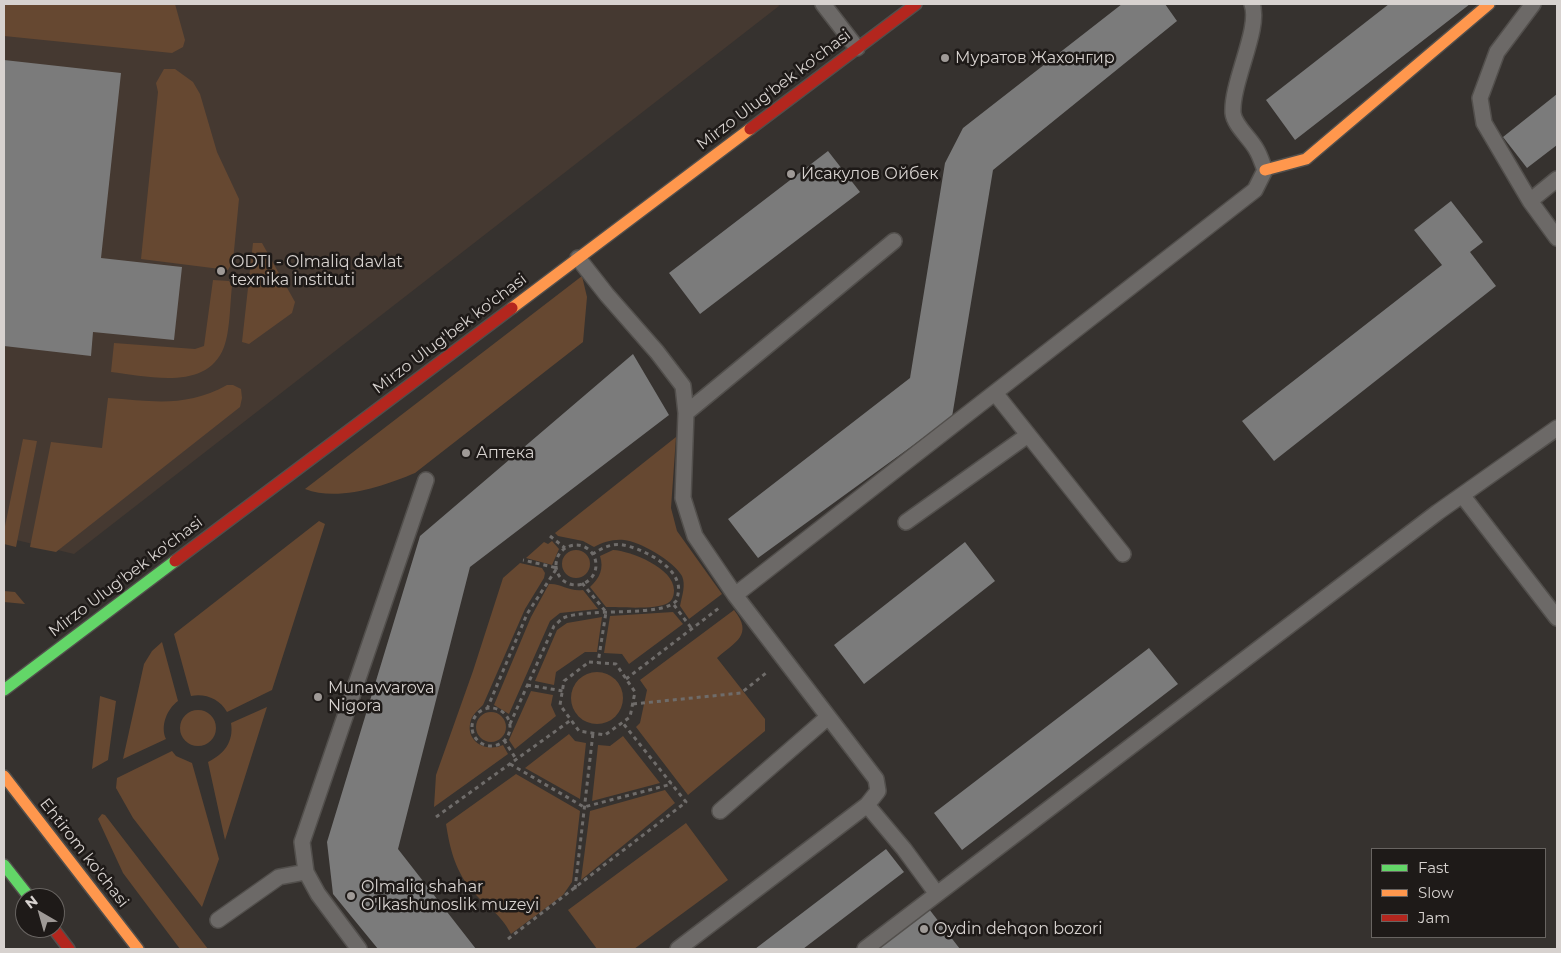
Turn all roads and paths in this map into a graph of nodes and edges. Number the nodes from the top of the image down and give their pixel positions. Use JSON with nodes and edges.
{"nodes":[{"id":1,"x":823,"y":4,"type":"edge"},
{"id":2,"x":916,"y":4,"type":"edge"},
{"id":3,"x":1252,"y":4,"type":"edge"},
{"id":4,"x":1490,"y":4,"type":"edge"},
{"id":5,"x":1534,"y":4,"type":"edge"},
{"id":6,"x":857,"y":48,"type":"junction"},
{"id":7,"x":1265,"y":170,"type":"junction"},
{"id":8,"x":1557,"y":179,"type":"edge"},
{"id":9,"x":1530,"y":200,"type":"junction"},
{"id":10,"x":1557,"y":238,"type":"edge"},
{"id":11,"x":894,"y":241,"type":"dead end"},
{"id":12,"x":578,"y":258,"type":"junction"},
{"id":13,"x":995,"y":393,"type":"junction"},
{"id":14,"x":686,"y":413,"type":"junction"},
{"id":15,"x":1557,"y":428,"type":"edge"},
{"id":16,"x":1028,"y":435,"type":"junction"},
{"id":17,"x":426,"y":480,"type":"dead end"},
{"id":18,"x":1462,"y":495,"type":"junction"},
{"id":19,"x":906,"y":522,"type":"dead end"},
{"id":20,"x":550,"y":536,"type":"dead end"},
{"id":21,"x":565,"y":548,"type":"junction"},
{"id":22,"x":593,"y":554,"type":"junction"},
{"id":23,"x":1123,"y":554,"type":"dead end"},
{"id":24,"x":523,"y":560,"type":"dead end"},
{"id":25,"x":557,"y":568,"type":"junction"},
{"id":26,"x":582,"y":584,"type":"junction"},
{"id":27,"x":736,"y":595,"type":"junction"},
{"id":28,"x":674,"y":605,"type":"junction"},
{"id":29,"x":606,"y":612,"type":"junction"},
{"id":30,"x":1557,"y":618,"type":"edge"},
{"id":31,"x":692,"y":629,"type":"junction"},
{"id":32,"x":598,"y":662,"type":"junction"},
{"id":33,"x":766,"y":673,"type":"dead end"},
{"id":34,"x":626,"y":679,"type":"junction"},
{"id":35,"x":527,"y":685,"type":"junction"},
{"id":36,"x":4,"y":690,"type":"edge"},
{"id":37,"x":563,"y":692,"type":"junction"},
{"id":38,"x":633,"y":704,"type":"junction"},
{"id":39,"x":487,"y":709,"type":"junction"},
{"id":40,"x":828,"y":717,"type":"junction"},
{"id":41,"x":571,"y":720,"type":"junction"},
{"id":42,"x":622,"y":722,"type":"junction"},
{"id":43,"x":510,"y":724,"type":"junction"},
{"id":44,"x":593,"y":734,"type":"junction"},
{"id":45,"x":504,"y":740,"type":"junction"},
{"id":46,"x":516,"y":759,"type":"junction"},
{"id":47,"x":510,"y":764,"type":"junction"},
{"id":48,"x":4,"y":776,"type":"edge"},
{"id":49,"x":672,"y":784,"type":"junction"},
{"id":50,"x":867,"y":805,"type":"junction"},
{"id":51,"x":584,"y":807,"type":"junction"},
{"id":52,"x":720,"y":811,"type":"dead end"},
{"id":53,"x":436,"y":817,"type":"dead end"},
{"id":54,"x":4,"y":865,"type":"edge"},
{"id":55,"x":306,"y":872,"type":"junction"},
{"id":56,"x":22,"y":888,"type":"edge"},
{"id":57,"x":575,"y":889,"type":"junction"},
{"id":58,"x":937,"y":894,"type":"junction"},
{"id":59,"x":218,"y":920,"type":"dead end"},
{"id":60,"x":61,"y":938,"type":"edge"},
{"id":61,"x":508,"y":939,"type":"dead end"},
{"id":62,"x":69,"y":949,"type":"edge"},
{"id":63,"x":138,"y":949,"type":"edge"},
{"id":64,"x":359,"y":949,"type":"edge"},
{"id":65,"x":678,"y":949,"type":"edge"},
{"id":66,"x":864,"y":949,"type":"edge"}],
"edges":[{"from":1,"to":6,"type":"lane"},
{"from":2,"to":6,"type":"main road","name":"Mirzo Ulug'bek ko'chasi"},
{"from":3,"to":7,"type":"lane"},
{"from":4,"to":7,"type":"main road"},
{"from":5,"to":9,"type":"lane"},
{"from":6,"to":12,"type":"main road","name":"Mirzo Ulug'bek ko'chasi"},
{"from":7,"to":13,"type":"lane"},
{"from":8,"to":9,"type":"lane"},
{"from":9,"to":10,"type":"lane"},
{"from":11,"to":14,"type":"lane"},
{"from":12,"to":14,"type":"lane"},
{"from":12,"to":36,"type":"main road","name":"Mirzo Ulug'bek ko'chasi"},
{"from":13,"to":16,"type":"lane"},
{"from":13,"to":27,"type":"lane"},
{"from":14,"to":27,"type":"lane"},
{"from":15,"to":18,"type":"lane"},
{"from":16,"to":19,"type":"lane"},
{"from":16,"to":23,"type":"lane"},
{"from":17,"to":55,"type":"lane"},
{"from":18,"to":30,"type":"lane"},
{"from":18,"to":58,"type":"lane"},
{"from":20,"to":21,"type":"path"},
{"from":21,"to":22,"type":"path"},
{"from":21,"to":25,"type":"path"},
{"from":22,"to":26,"type":"path"},
{"from":22,"to":28,"type":"path"},
{"from":24,"to":25,"type":"path"},
{"from":25,"to":26,"type":"path"},
{"from":25,"to":39,"type":"path"},
{"from":26,"to":29,"type":"path"},
{"from":27,"to":31,"type":"path"},
{"from":27,"to":40,"type":"lane"},
{"from":28,"to":29,"type":"path"},
{"from":28,"to":31,"type":"path"},
{"from":29,"to":32,"type":"path"},
{"from":29,"to":35,"type":"path"},
{"from":31,"to":34,"type":"path"},
{"from":32,"to":34,"type":"path"},
{"from":32,"to":37,"type":"path"},
{"from":33,"to":38,"type":"path"},
{"from":34,"to":38,"type":"path"},
{"from":35,"to":37,"type":"path"},
{"from":35,"to":43,"type":"path"},
{"from":37,"to":41,"type":"path"},
{"from":38,"to":42,"type":"path"},
{"from":39,"to":43,"type":"path"},
{"from":39,"to":45,"type":"path"},
{"from":40,"to":50,"type":"lane"},
{"from":40,"to":52,"type":"lane"},
{"from":41,"to":44,"type":"path"},
{"from":41,"to":46,"type":"path"},
{"from":42,"to":44,"type":"path"},
{"from":42,"to":49,"type":"path"},
{"from":43,"to":45,"type":"path"},
{"from":44,"to":51,"type":"path"},
{"from":45,"to":46,"type":"path"},
{"from":46,"to":47,"type":"path"},
{"from":47,"to":51,"type":"path"},
{"from":47,"to":53,"type":"path"},
{"from":48,"to":63,"type":"main road","name":"Ehtirom ko'chasi"},
{"from":49,"to":51,"type":"path"},
{"from":49,"to":57,"type":"path"},
{"from":50,"to":58,"type":"lane"},
{"from":50,"to":65,"type":"lane"},
{"from":51,"to":57,"type":"path"},
{"from":54,"to":56,"type":"main road"},
{"from":55,"to":59,"type":"lane"},
{"from":55,"to":64,"type":"lane"},
{"from":57,"to":61,"type":"path"},
{"from":58,"to":66,"type":"lane"},
{"from":60,"to":62,"type":"main road"}]}
